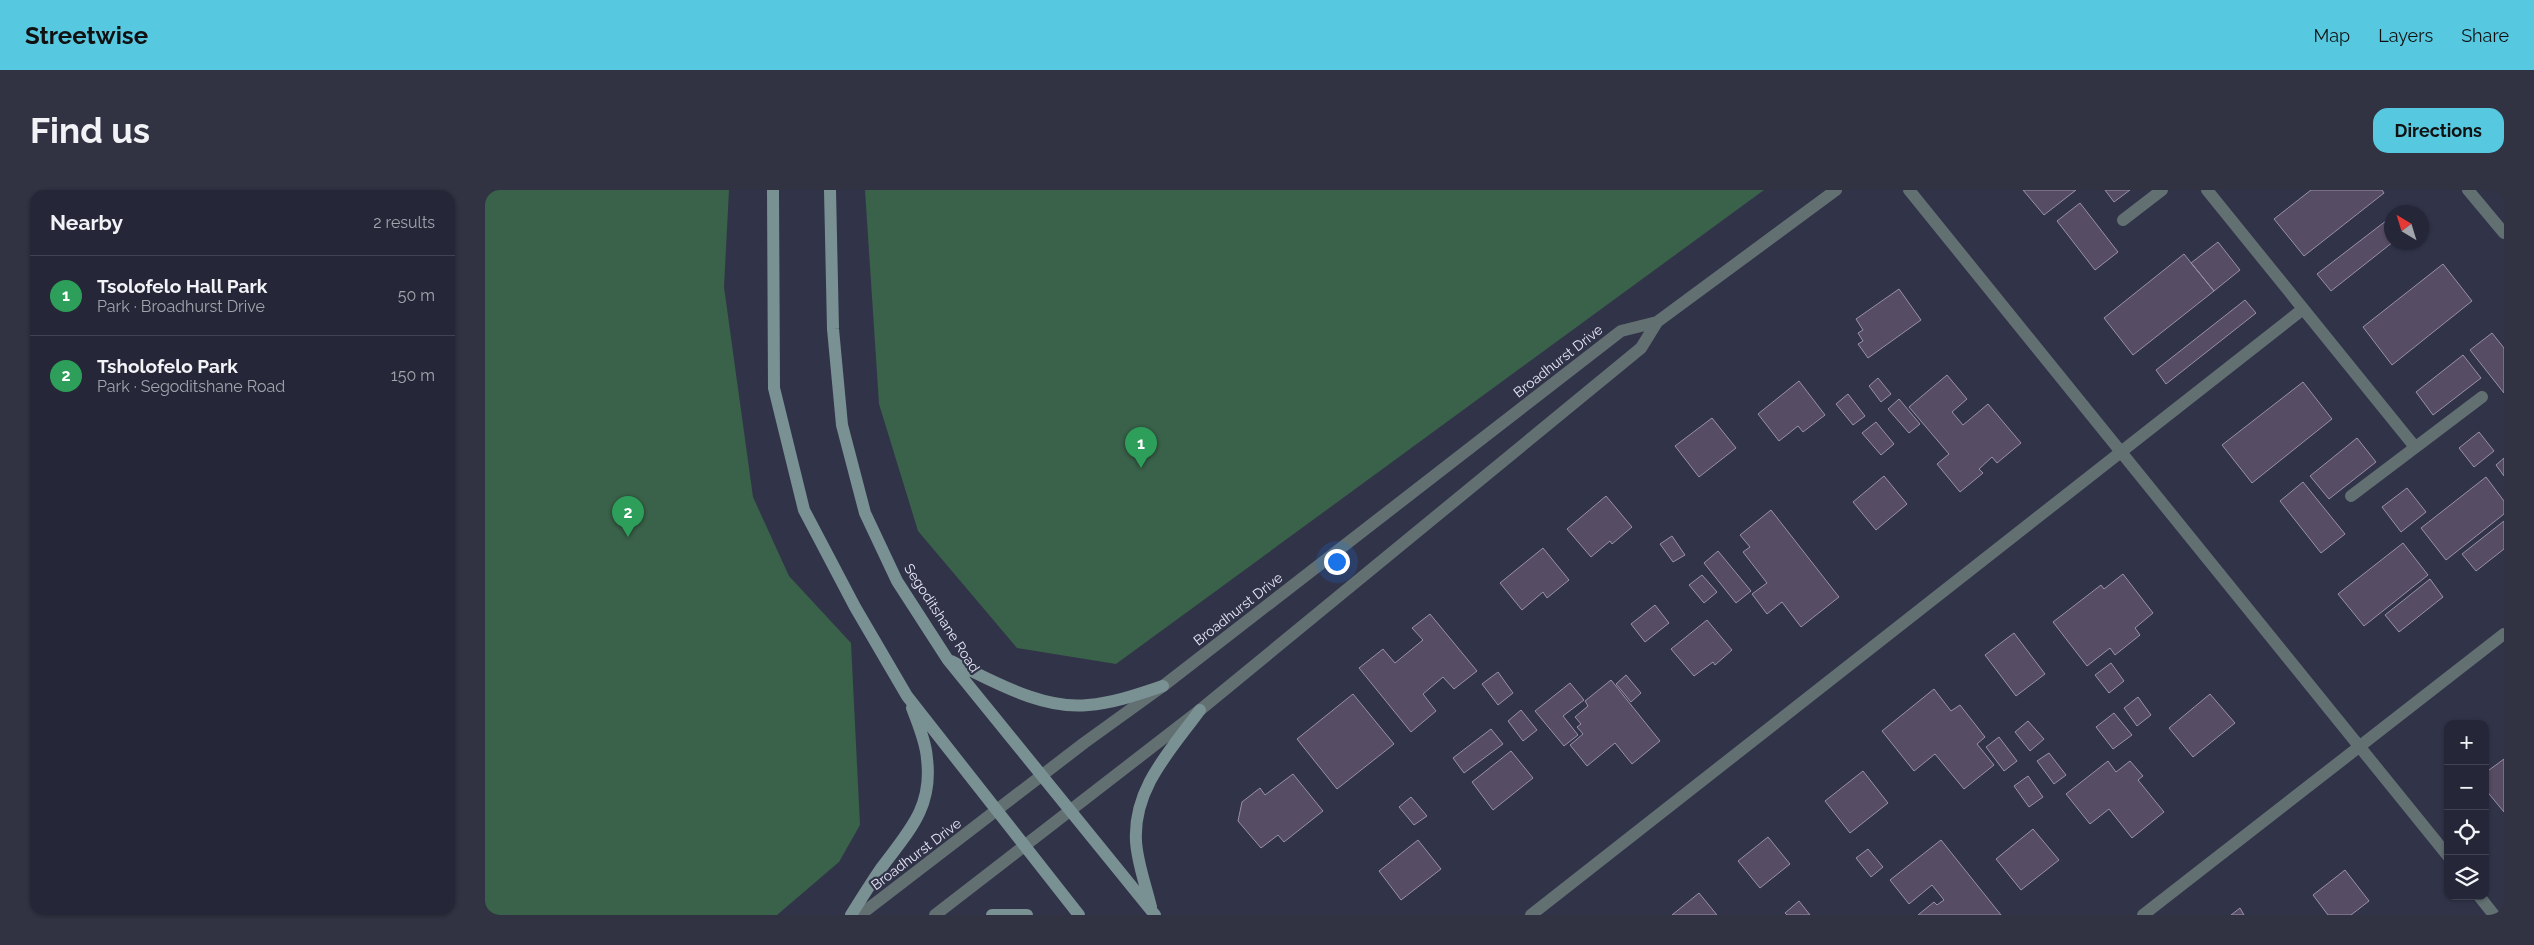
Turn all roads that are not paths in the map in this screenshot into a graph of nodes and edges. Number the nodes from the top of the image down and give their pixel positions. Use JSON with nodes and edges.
{"nodes":[{"id":1,"x":773,"y":190,"type":"edge"},
{"id":2,"x":830,"y":190,"type":"edge"},
{"id":3,"x":1836,"y":190,"type":"edge"},
{"id":4,"x":1909,"y":190,"type":"edge"},
{"id":5,"x":2163,"y":190,"type":"edge"},
{"id":6,"x":2207,"y":190,"type":"edge"},
{"id":7,"x":2468,"y":190,"type":"edge"},
{"id":8,"x":2123,"y":220,"type":"dead end"},
{"id":9,"x":2504,"y":234,"type":"edge"},
{"id":10,"x":2303,"y":309,"type":"junction"},
{"id":11,"x":1657,"y":322,"type":"junction"},
{"id":12,"x":2482,"y":397,"type":"dead end"},
{"id":13,"x":2415,"y":447,"type":"junction"},
{"id":14,"x":2120,"y":452,"type":"junction"},
{"id":15,"x":2351,"y":496,"type":"dead end"},
{"id":16,"x":2504,"y":634,"type":"edge"},
{"id":17,"x":948,"y":660,"type":"junction"},
{"id":18,"x":1163,"y":686,"type":"junction"},
{"id":19,"x":907,"y":696,"type":"junction"},
{"id":20,"x":1200,"y":710,"type":"junction"},
{"id":21,"x":2361,"y":747,"type":"junction"},
{"id":22,"x":1043,"y":776,"type":"junction"},
{"id":23,"x":1071,"y":810,"type":"junction"},
{"id":24,"x":997,"y":811,"type":"junction"},
{"id":25,"x":1025,"y":846,"type":"junction"},
{"id":26,"x":2447,"y":855,"type":"edge"},
{"id":27,"x":2482,"y":900,"type":"edge"},
{"id":28,"x":1153,"y":913,"type":"edge"},
{"id":29,"x":851,"y":915,"type":"edge"},
{"id":30,"x":860,"y":915,"type":"edge"},
{"id":31,"x":935,"y":915,"type":"edge"},
{"id":32,"x":991,"y":915,"type":"edge"},
{"id":33,"x":1027,"y":915,"type":"edge"},
{"id":34,"x":1079,"y":915,"type":"edge"},
{"id":35,"x":1531,"y":915,"type":"edge"},
{"id":36,"x":2143,"y":915,"type":"edge"},
{"id":37,"x":2494,"y":915,"type":"edge"}],
"edges":[{"from":1,"to":19,"type":"main road"},
{"from":2,"to":17,"type":"main road","name":"Segoditshane Road"},
{"from":3,"to":11,"type":"street"},
{"from":4,"to":14,"type":"street"},
{"from":5,"to":8,"type":"street"},
{"from":6,"to":10,"type":"street"},
{"from":7,"to":9,"type":"street"},
{"from":10,"to":13,"type":"street"},
{"from":10,"to":14,"type":"street"},
{"from":11,"to":18,"type":"street","name":"Broadhurst Drive"},
{"from":11,"to":20,"type":"street"},
{"from":12,"to":13,"type":"street"},
{"from":13,"to":15,"type":"street"},
{"from":14,"to":21,"type":"street"},
{"from":14,"to":35,"type":"street"},
{"from":16,"to":21,"type":"street"},
{"from":17,"to":18,"type":"main road"},
{"from":17,"to":22,"type":"main road","name":"Segoditshane Road"},
{"from":18,"to":22,"type":"street","name":"Broadhurst Drive"},
{"from":19,"to":24,"type":"main road"},
{"from":19,"to":29,"type":"main road"},
{"from":20,"to":23,"type":"street"},
{"from":20,"to":28,"type":"main road"},
{"from":21,"to":26,"type":"street"},
{"from":21,"to":36,"type":"street"},
{"from":22,"to":23,"type":"main road","name":"Segoditshane Road"},
{"from":22,"to":24,"type":"street","name":"Broadhurst Drive"},
{"from":23,"to":25,"type":"street"},
{"from":23,"to":28,"type":"main road","name":"Segoditshane Road"},
{"from":24,"to":25,"type":"main road"},
{"from":24,"to":30,"type":"street","name":"Broadhurst Drive"},
{"from":25,"to":31,"type":"street"},
{"from":25,"to":34,"type":"main road"},
{"from":27,"to":37,"type":"street"},
{"from":32,"to":33,"type":"main road"}]}
